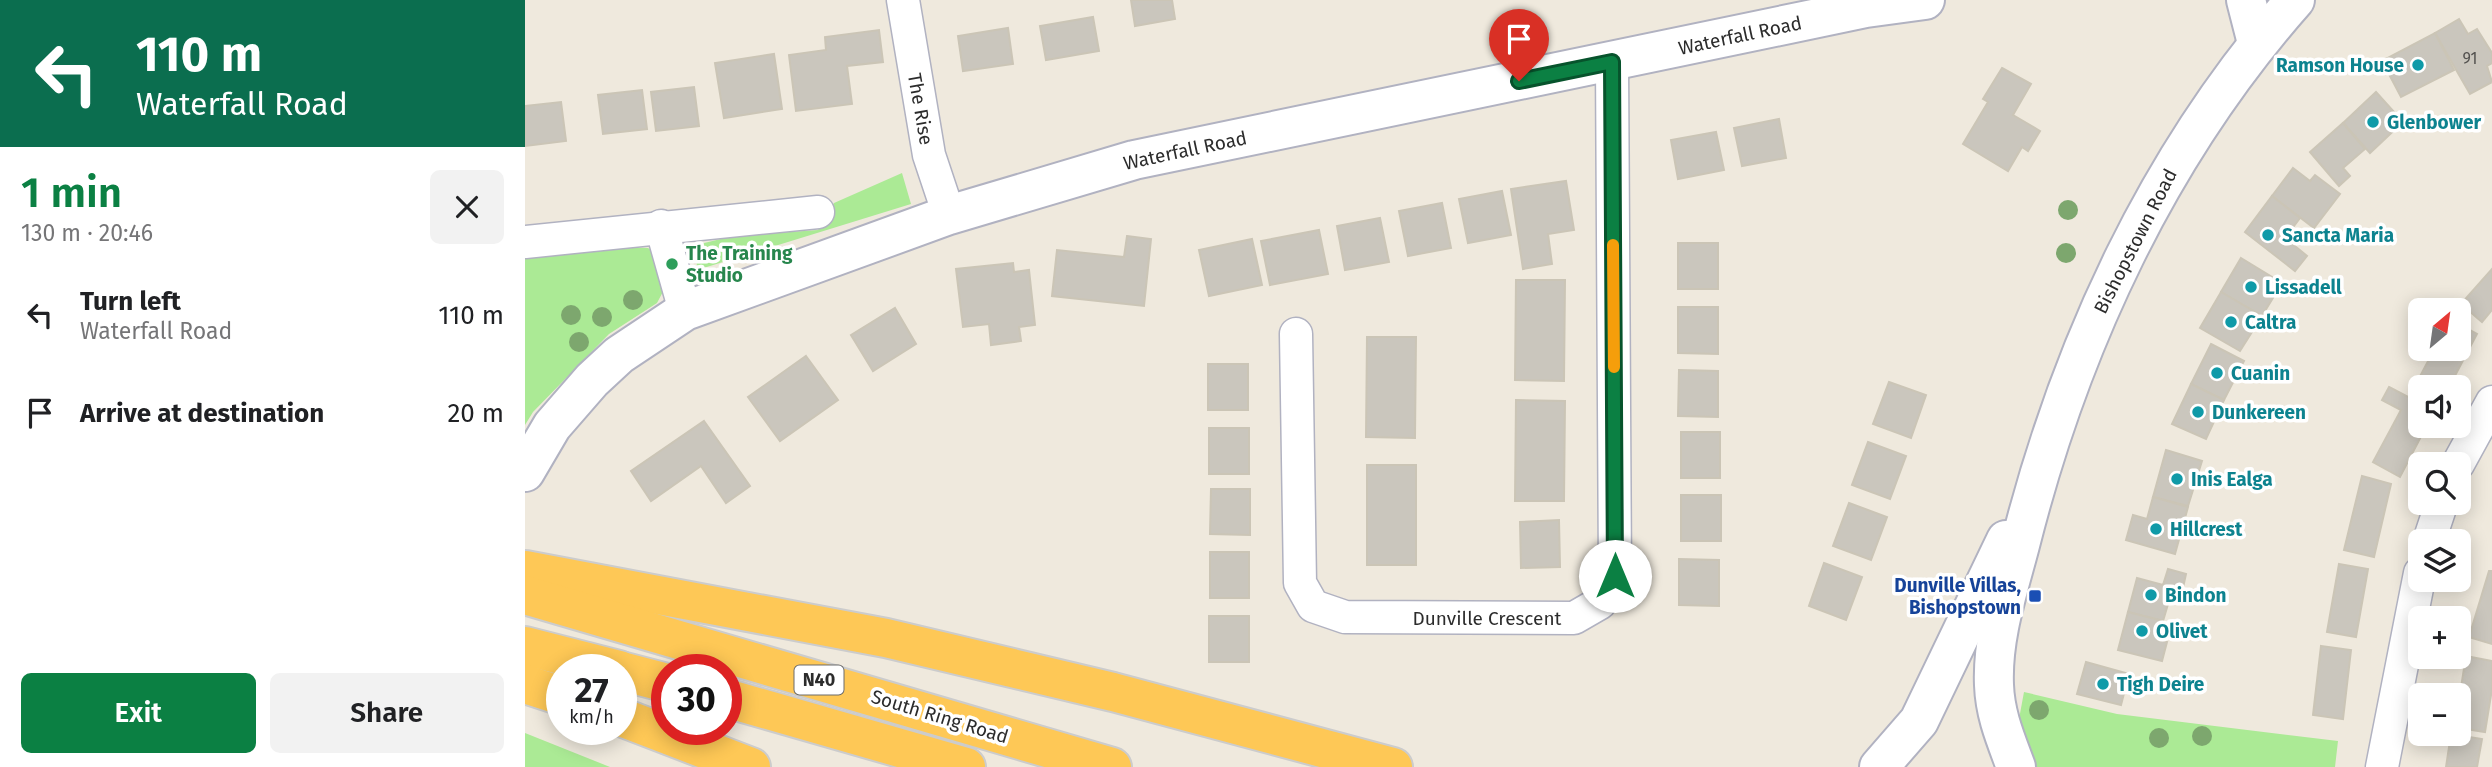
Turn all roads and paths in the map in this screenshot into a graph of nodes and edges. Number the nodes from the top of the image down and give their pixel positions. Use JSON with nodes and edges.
{"nodes":[{"id":1,"x":903,"y":0,"type":"edge"},
{"id":2,"x":1925,"y":0,"type":"edge"},
{"id":3,"x":2246,"y":0,"type":"edge"},
{"id":4,"x":2295,"y":0,"type":"edge"},
{"id":5,"x":1865,"y":4,"type":"edge"},
{"id":6,"x":2257,"y":43,"type":"junction"},
{"id":7,"x":1612,"y":62,"type":"junction"},
{"id":8,"x":818,"y":212,"type":"dead end"},
{"id":9,"x":949,"y":215,"type":"junction"},
{"id":10,"x":661,"y":226,"type":"junction"},
{"id":11,"x":525,"y":242,"type":"edge"},
{"id":12,"x":685,"y":311,"type":"junction"},
{"id":13,"x":1296,"y":334,"type":"dead end"},
{"id":14,"x":2492,"y":402,"type":"edge"},
{"id":15,"x":2465,"y":452,"type":"edge"},
{"id":16,"x":525,"y":472,"type":"edge"},
{"id":17,"x":2028,"y":510,"type":"junction"},
{"id":18,"x":525,"y":570,"type":"edge"},
{"id":19,"x":2416,"y":592,"type":"edge"},
{"id":20,"x":525,"y":595,"type":"edge"},
{"id":21,"x":525,"y":646,"type":"edge"},
{"id":22,"x":555,"y":654,"type":"edge"},
{"id":23,"x":525,"y":684,"type":"edge"},
{"id":24,"x":546,"y":691,"type":"edge"},
{"id":25,"x":742,"y":703,"type":"edge"},
{"id":26,"x":637,"y":723,"type":"edge"},
{"id":27,"x":751,"y":767,"type":"edge"},
{"id":28,"x":966,"y":767,"type":"edge"},
{"id":29,"x":1112,"y":767,"type":"edge"},
{"id":30,"x":1393,"y":767,"type":"edge"},
{"id":31,"x":1879,"y":767,"type":"edge"},
{"id":32,"x":2016,"y":767,"type":"edge"},
{"id":33,"x":2382,"y":767,"type":"edge"}],
"edges":[{"from":1,"to":9,"type":"street","name":"The Rise"},
{"from":2,"to":5,"type":"street","name":"Waterfall Road"},
{"from":3,"to":6,"type":"street"},
{"from":4,"to":6,"type":"street","name":"Bishopstown Road"},
{"from":5,"to":7,"type":"street","name":"Waterfall Road"},
{"from":6,"to":17,"type":"street","name":"Bishopstown Road"},
{"from":7,"to":9,"type":"street","name":"Waterfall Road"},
{"from":7,"to":13,"type":"street","name":"Dunville Crescent"},
{"from":8,"to":10,"type":"street"},
{"from":9,"to":12,"type":"street","name":"Waterfall Road"},
{"from":10,"to":11,"type":"street"},
{"from":10,"to":12,"type":"street"},
{"from":12,"to":16,"type":"street","name":"Waterfall Road"},
{"from":14,"to":15,"type":"street"},
{"from":17,"to":31,"type":"street","name":"Bishopstown Road"},
{"from":17,"to":32,"type":"street","name":"Bishopstown Road"},
{"from":18,"to":30,"type":"highway"},
{"from":19,"to":33,"type":"street"},
{"from":20,"to":29,"type":"highway","name":"South Ring Road","number":"N40"},
{"from":21,"to":22,"type":"highway"},
{"from":23,"to":24,"type":"highway"},
{"from":25,"to":28,"type":"highway","number":"N40"},
{"from":26,"to":27,"type":"highway"}]}
